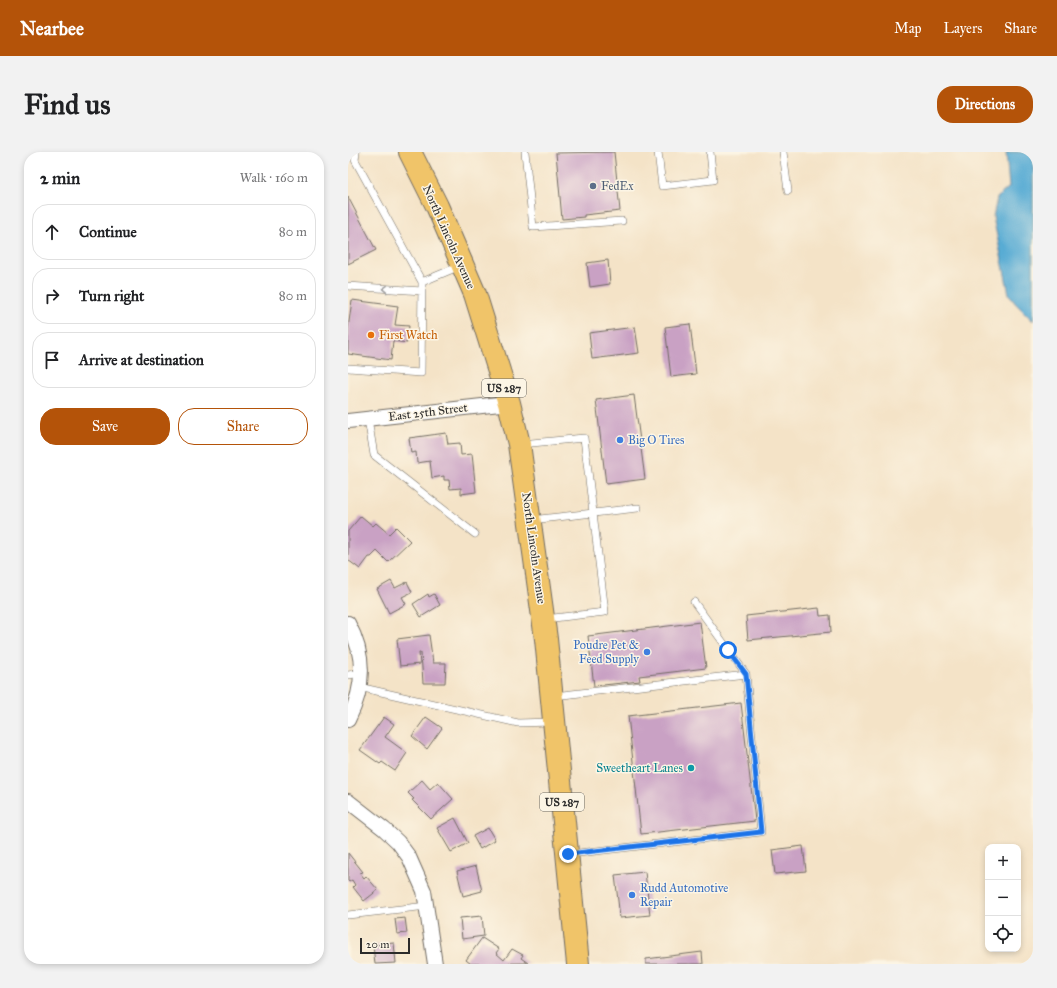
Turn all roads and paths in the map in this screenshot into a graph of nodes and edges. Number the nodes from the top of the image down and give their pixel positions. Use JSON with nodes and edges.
{"nodes":[{"id":1,"x":410,"y":152,"type":"edge"},
{"id":2,"x":525,"y":152,"type":"edge"},
{"id":3,"x":658,"y":152,"type":"edge"},
{"id":4,"x":710,"y":152,"type":"edge"},
{"id":5,"x":783,"y":152,"type":"edge"},
{"id":6,"x":353,"y":158,"type":"edge"},
{"id":7,"x":788,"y":191,"type":"dead end"},
{"id":8,"x":622,"y":221,"type":"dead end"},
{"id":9,"x":462,"y":266,"type":"junction"},
{"id":10,"x":422,"y":282,"type":"junction"},
{"id":11,"x":348,"y":286,"type":"edge"},
{"id":12,"x":422,"y":291,"type":"junction"},
{"id":13,"x":348,"y":368,"type":"edge"},
{"id":14,"x":509,"y":403,"type":"junction"},
{"id":15,"x":368,"y":419,"type":"junction"},
{"id":16,"x":348,"y":421,"type":"edge"},
{"id":17,"x":519,"y":444,"type":"junction"},
{"id":18,"x":638,"y":508,"type":"dead end"},
{"id":19,"x":593,"y":513,"type":"junction"},
{"id":20,"x":530,"y":520,"type":"junction"},
{"id":21,"x":475,"y":534,"type":"dead end"},
{"id":22,"x":694,"y":602,"type":"dead end"},
{"id":23,"x":543,"y":619,"type":"junction"},
{"id":24,"x":348,"y":623,"type":"edge"},
{"id":25,"x":746,"y":674,"type":"junction"},
{"id":26,"x":356,"y":678,"type":"edge"},
{"id":27,"x":552,"y":697,"type":"junction"},
{"id":28,"x":348,"y":720,"type":"edge"},
{"id":29,"x":554,"y":722,"type":"junction"},
{"id":30,"x":348,"y":801,"type":"edge"},
{"id":31,"x":568,"y":854,"type":"junction"},
{"id":32,"x":426,"y":906,"type":"junction"},
{"id":33,"x":348,"y":915,"type":"edge"},
{"id":34,"x":435,"y":964,"type":"edge"},
{"id":35,"x":578,"y":964,"type":"edge"}],
"edges":[{"from":1,"to":9,"type":"highway","name":"North Lincoln Avenue","number":"US 287"},
{"from":2,"to":8,"type":"lane"},
{"from":3,"to":4,"type":"lane"},
{"from":5,"to":7,"type":"lane"},
{"from":6,"to":10,"type":"lane"},
{"from":9,"to":10,"type":"lane"},
{"from":9,"to":14,"type":"highway","name":"North Lincoln Avenue","number":"US 287"},
{"from":10,"to":12,"type":"lane"},
{"from":12,"to":11,"type":"lane","one_way":true},
{"from":12,"to":13,"type":"lane"},
{"from":14,"to":15,"type":"street","name":"East 25th Street"},
{"from":14,"to":17,"type":"highway","name":"North Lincoln Avenue","number":"US 287"},
{"from":15,"to":16,"type":"street","name":"East 25th Street"},
{"from":15,"to":21,"type":"lane"},
{"from":17,"to":19,"type":"lane"},
{"from":17,"to":20,"type":"highway","name":"North Lincoln Avenue","number":"US 287"},
{"from":18,"to":19,"type":"lane"},
{"from":19,"to":20,"type":"lane"},
{"from":19,"to":23,"type":"lane"},
{"from":20,"to":23,"type":"highway","name":"North Lincoln Avenue","number":"US 287"},
{"from":22,"to":25,"type":"lane"},
{"from":23,"to":27,"type":"highway","name":"North Lincoln Avenue","number":"US 287"},
{"from":24,"to":26,"type":"street"},
{"from":25,"to":27,"type":"lane"},
{"from":25,"to":31,"type":"lane"},
{"from":26,"to":28,"type":"street"},
{"from":26,"to":29,"type":"lane"},
{"from":27,"to":29,"type":"highway","name":"North Lincoln Avenue","number":"US 287"},
{"from":29,"to":31,"type":"highway","name":"North Lincoln Avenue","number":"US 287"},
{"from":30,"to":32,"type":"street"},
{"from":31,"to":35,"type":"highway","name":"North Lincoln Avenue","number":"US 287"},
{"from":32,"to":33,"type":"lane"},
{"from":32,"to":34,"type":"street"}]}
